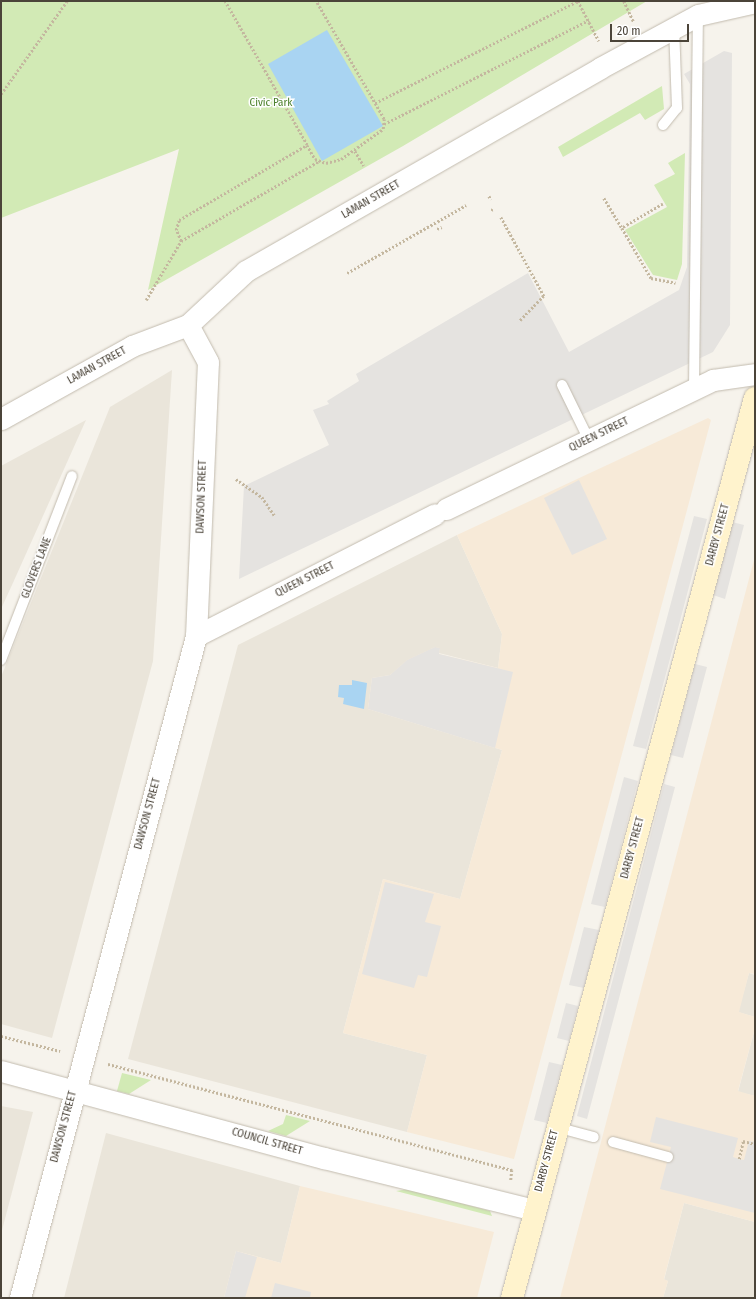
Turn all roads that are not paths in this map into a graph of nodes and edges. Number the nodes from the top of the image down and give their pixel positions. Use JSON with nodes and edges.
{"nodes":[{"id":1,"x":755,"y":2,"type":"edge"},
{"id":2,"x":698,"y":15,"type":"junction"},
{"id":3,"x":674,"y":28,"type":"junction"},
{"id":4,"x":663,"y":125,"type":"dead end"},
{"id":5,"x":188,"y":326,"type":"junction"},
{"id":6,"x":755,"y":374,"type":"edge"},
{"id":7,"x":562,"y":385,"type":"dead end"},
{"id":8,"x":694,"y":389,"type":"junction"},
{"id":9,"x":755,"y":398,"type":"edge"},
{"id":10,"x":1,"y":419,"type":"edge"},
{"id":11,"x":588,"y":440,"type":"junction"},
{"id":12,"x":72,"y":476,"type":"dead end"},
{"id":13,"x":196,"y":636,"type":"junction"},
{"id":14,"x":1,"y":660,"type":"edge"},
{"id":15,"x":1,"y":1071,"type":"edge"},
{"id":16,"x":74,"y":1091,"type":"junction"},
{"id":17,"x":556,"y":1127,"type":"junction"},
{"id":18,"x":594,"y":1137,"type":"dead end"},
{"id":19,"x":613,"y":1142,"type":"dead end"},
{"id":20,"x":668,"y":1157,"type":"dead end"},
{"id":21,"x":534,"y":1210,"type":"junction"},
{"id":22,"x":20,"y":1298,"type":"edge"},
{"id":23,"x":512,"y":1298,"type":"edge"}],
"edges":[{"from":1,"to":2,"type":"street","name":"LAMAN STREET"},
{"from":2,"to":3,"type":"street","name":"LAMAN STREET"},
{"from":2,"to":8,"type":"lane"},
{"from":3,"to":4,"type":"lane"},
{"from":3,"to":5,"type":"street","name":"LAMAN STREET"},
{"from":5,"to":10,"type":"street","name":"LAMAN STREET"},
{"from":5,"to":13,"type":"street","name":"DAWSON STREET"},
{"from":6,"to":8,"type":"street","name":"QUEEN STREET"},
{"from":7,"to":11,"type":"lane"},
{"from":8,"to":11,"type":"street","name":"QUEEN STREET"},
{"from":9,"to":17,"type":"main road","name":"DARBY STREET"},
{"from":11,"to":13,"type":"street","name":"QUEEN STREET"},
{"from":12,"to":14,"type":"lane","name":"GLOVERS LANE"},
{"from":13,"to":16,"type":"street","name":"DAWSON STREET"},
{"from":15,"to":16,"type":"street","name":"COUNCIL STREET"},
{"from":16,"to":21,"type":"street","name":"COUNCIL STREET"},
{"from":16,"to":22,"type":"street","name":"DAWSON STREET"},
{"from":17,"to":18,"type":"lane"},
{"from":17,"to":21,"type":"main road","name":"DARBY STREET"},
{"from":19,"to":20,"type":"lane"},
{"from":21,"to":23,"type":"main road","name":"DARBY STREET"}]}
